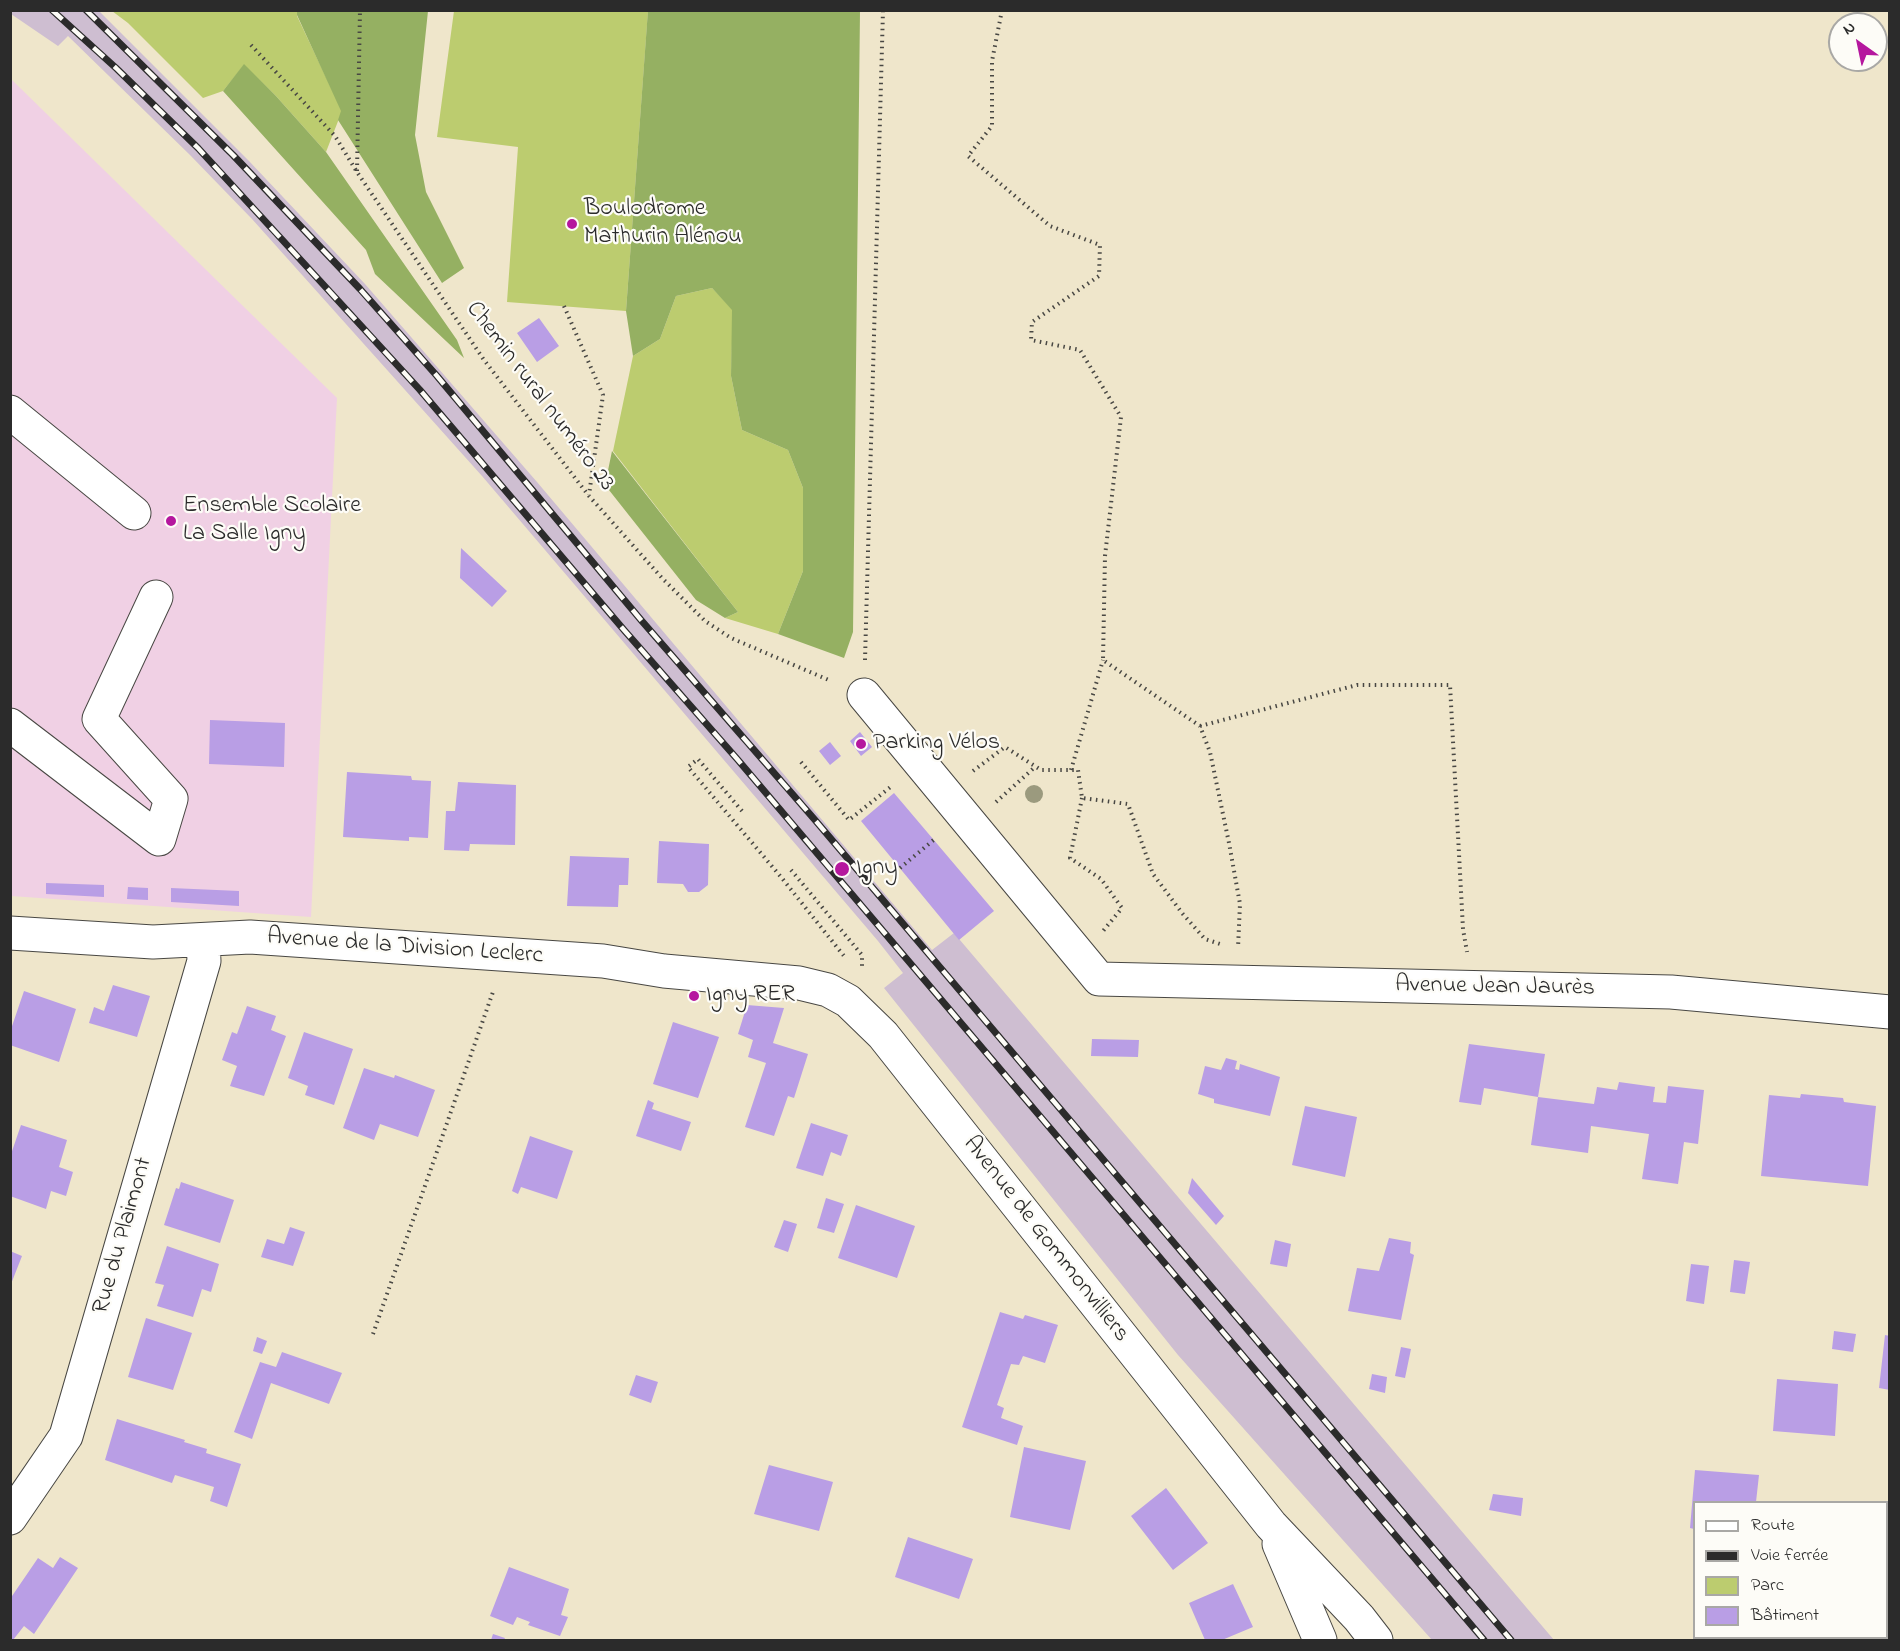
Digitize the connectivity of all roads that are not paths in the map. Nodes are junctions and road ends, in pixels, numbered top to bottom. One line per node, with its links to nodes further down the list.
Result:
1 (10, 412): 2 (street)
2 (134, 513)
3 (156, 597): 5 (street)
4 (864, 695): 9 (street, Avenue Jean Jaurès)
5 (10, 725)
6 (10, 933): 7 (street, Avenue de la Division Leclerc)
7 (203, 940): 8 (street, Avenue de la Division Leclerc); 10 (street, Rue du Plaimont)
8 (799, 983): 11 (street, Avenue de Gommonvilliers)
9 (1890, 1012)
10 (10, 1518)
11 (1271, 1526): 12 (street, Avenue de Gommonvilliers); 13 (street, Avenue de Gommonvilliers)
12 (1320, 1641)
13 (1376, 1641)

